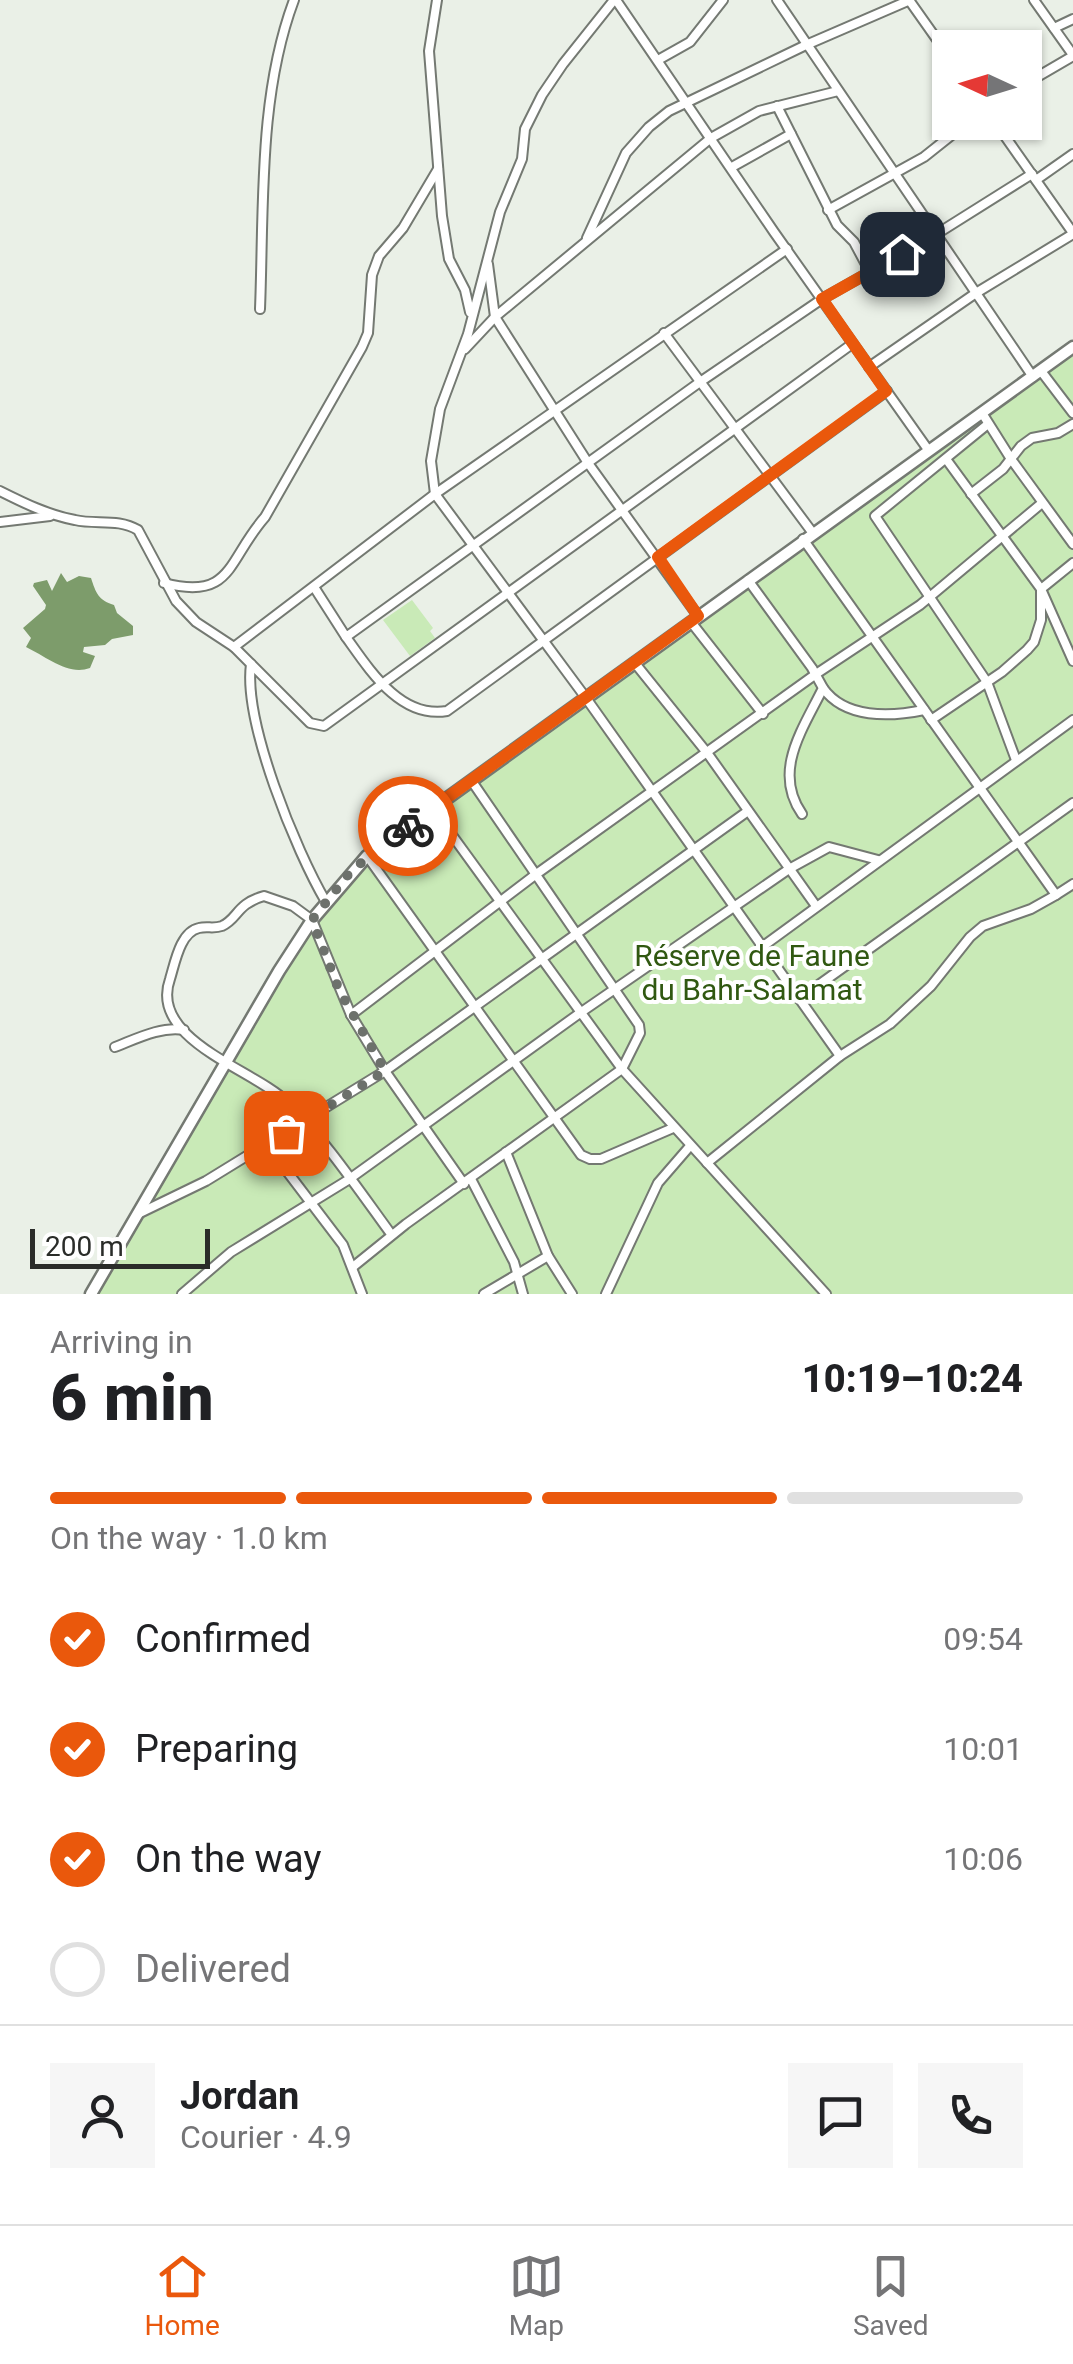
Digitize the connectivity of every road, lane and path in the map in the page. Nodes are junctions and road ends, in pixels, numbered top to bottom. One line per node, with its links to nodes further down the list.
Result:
1 (294, 0): 36 (street)
2 (437, 0): 24 (street)
3 (615, 0): 13 (street); 32 (street)
4 (724, 0): 13 (street)
5 (777, 0): 11 (street)
6 (909, 0): 10 (street); 11 (street)
7 (1034, 0): 9 (street)
8 (1073, 19): 9 (street)
9 (1054, 28): 12 (street)
10 (932, 33)
11 (806, 45): 15 (street); 16 (street)
12 (1073, 56): 14 (street)
13 (658, 60): 16 (street)
14 (1042, 74)
15 (838, 91): 17 (street); 25 (street)
16 (686, 100): 19 (street); 30 (street)
17 (778, 106): 18 (street); 19 (street)
18 (791, 134): 23 (street); 27 (street)
19 (711, 138): 23 (street); 30 (street)
20 (945, 140): 25 (street)
21 (1008, 140): 26 (street)
22 (1073, 154): 26 (street)
23 (732, 166): 31 (street)
24 (438, 169): 37 (street); 73 (street)
25 (893, 172): 27 (street); 29 (street)
26 (1034, 177): 28 (street); 29 (street)
27 (828, 210): 33 (street)
28 (1073, 233): 34 (street)
29 (935, 235): 33 (street); 34 (street)
30 (585, 242): 38 (street)
31 (787, 249): 35 (street); 39 (street)
32 (488, 257): 37 (street); 38 (street)
33 (870, 272): 35 (street)
34 (976, 294): 43 (street); 44 (street)
35 (822, 299): 40 (street); 45 (street)
36 (260, 309)
37 (471, 316): 42 (street)
38 (494, 317): 42 (street); 47 (street)
39 (664, 332): 45 (street); 47 (street)
40 (852, 344): 43 (street); 51 (street)
41 (1073, 347): 44 (main road)
42 (463, 351): 60 (street)
43 (869, 368): 46 (street)
44 (1037, 374): 48 (street); 49 (main road)
45 (700, 382): 51 (street); 55 (street)
46 (886, 391): 52 (street); 57 (street)
47 (554, 412): 55 (street); 60 (street)
48 (1073, 413)
49 (985, 419): 52 (main road); 53 (street); 54 (street)
50 (1073, 424): 54 (street)
51 (733, 430): 57 (street); 63 (street)
52 (929, 451): 56 (main road)
53 (946, 459): 58 (street); 61 (street)
54 (1011, 459): 61 (street); 62 (street)
55 (588, 463): 63 (street); 69 (street)
56 (899, 472): 58 (street); 66 (main road)
57 (771, 478): 66 (street); 70 (street)
58 (910, 488): 77 (street)
59 (0, 491): 64 (street)
60 (435, 494): 69 (street); 74 (street)
61 (971, 494): 67 (street)
62 (1042, 503): 67 (street); 68 (street)
63 (622, 511): 70 (street); 76 (street)
64 (56, 516): 65 (street); 73 (street)
65 (0, 522)
66 (808, 536): 72 (main road); 80 (street)
67 (1002, 538): 75 (street); 77 (street)
68 (1073, 544)
69 (472, 548): 76 (street); 79 (street)
70 (658, 557): 78 (street); 81 (street)
71 (1073, 563): 75 (street)
72 (748, 580): 78 (main road); 86 (street)
73 (164, 583): 82 (street)
74 (314, 586): 79 (street); 82 (street)
75 (1041, 589): 84 (street); 87 (street)
76 (507, 594): 81 (street); 88 (street)
77 (929, 598): 80 (street); 87 (street)
78 (695, 619): 83 (main road); 92 (street)
79 (346, 637): 88 (street)
80 (871, 639): 86 (street); 91 (street)
81 (542, 642): 88 (street); 90 (street)
82 (234, 646): 85 (street)
83 (634, 662): 90 (main road); 95 (street)
84 (1073, 662)
85 (251, 664): 88 (street); 113 (street)
86 (816, 674): 89 (street); 92 (street)
87 (987, 682): 93 (street); 96 (street)
88 (381, 686)
89 (823, 688): 91 (street); 103 (street)
90 (586, 698): 97 (main road); 99 (street)
91 (924, 710): 93 (street)
92 (763, 714): 95 (street)
93 (930, 720): 98 (street)
94 (1073, 720): 96 (street)
95 (708, 754): 99 (street); 102 (street)
96 (1016, 760): 98 (street)
97 (471, 780): 101 (main road); 109 (street)
98 (980, 786): 104 (street); 107 (street)
99 (654, 793): 105 (street); 109 (street)
100 (1073, 802): 104 (street)
101 (433, 808): 106 (main road); 112 (street)
102 (748, 811): 105 (street); 108 (street)
103 (802, 814)
104 (1020, 842): 111 (street); 122 (street)
105 (693, 850): 115 (street); 117 (street)
106 (367, 856): 113 (main road); 119 (street)
107 (878, 860): 108 (street); 114 (street)
108 (789, 870): 114 (street); 115 (street)
109 (535, 875): 112 (street); 117 (street)
110 (1073, 884): 111 (street)
111 (1056, 895): 128 (street)
112 (502, 901): 119 (street); 120 (street)
113 (326, 902): 116 (main road)
114 (816, 906): 118 (street)
115 (734, 908): 118 (street); 121 (street)
116 (312, 920): 125 (street); 126 (street); 130 (main road)
117 (576, 934): 120 (street); 121 (street)
118 (762, 946): 122 (street)
119 (436, 949): 123 (street); 125 (street)
120 (541, 958): 123 (street); 124 (street)
121 (616, 989): 124 (street); 131 (street)
122 (799, 999): 128 (street)
123 (476, 1005): 129 (street); 132 (street)
124 (580, 1013): 129 (street); 131 (street)
125 (351, 1015): 132 (street)
126 (184, 1030): 127 (street); 130 (street)
127 (115, 1047)
128 (840, 1056): 140 (street)
129 (516, 1060): 133 (street); 135 (street)
130 (226, 1065): 134 (street); 144 (main road)
131 (622, 1070): 133 (street); 136 (street)
132 (385, 1071): 134 (street); 135 (street)
133 (555, 1116): 136 (street); 139 (street)
134 (305, 1121): 137 (street); 141 (street)
135 (422, 1127): 141 (street); 142 (street)
136 (673, 1128): 138 (street)
137 (268, 1145): 143 (street); 144 (street)
138 (690, 1146): 140 (street); 155 (street)
139 (506, 1152): 142 (street); 146 (street)
140 (707, 1163): 156 (street)
141 (348, 1180): 143 (street); 145 (street)
142 (467, 1182): 145 (street); 148 (street)
143 (312, 1203): 147 (street); 150 (street)
144 (140, 1213): 149 (main road)
145 (392, 1234): 147 (street)
146 (548, 1256): 148 (street); 154 (street)
147 (354, 1266): 151 (street)
148 (519, 1273): 152 (street); 153 (street)
149 (91, 1294)
150 (182, 1294)
151 (362, 1294)
152 (484, 1294)
153 (523, 1294)
154 (572, 1294)
155 (606, 1294)
156 (826, 1294)

